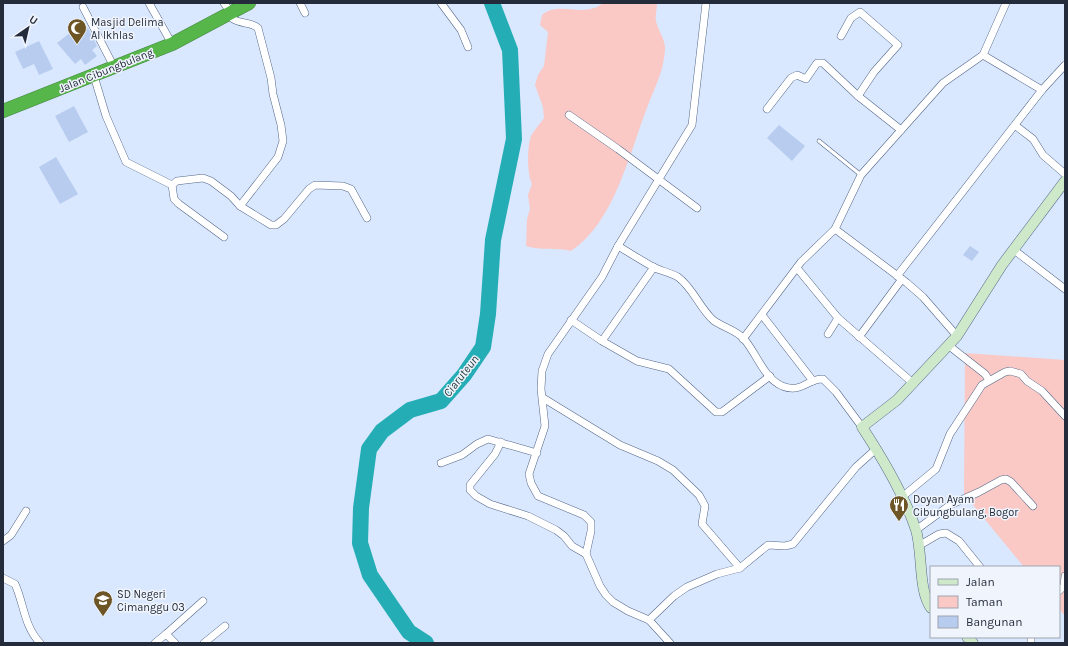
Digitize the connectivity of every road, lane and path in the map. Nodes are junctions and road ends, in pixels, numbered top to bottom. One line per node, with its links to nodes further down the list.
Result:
1 (149, 3): 11 (street)
2 (250, 3): 8 (highway, Jalan Cibungbulang)
3 (300, 3): 9 (street)
4 (440, 3): 12 (street)
5 (706, 3): 27 (street)
6 (1006, 3): 13 (street)
7 (83, 7): 15 (street)
8 (227, 8): 11 (highway, Jalan Cibungbulang); 30 (street)
9 (305, 13)
10 (841, 36): 18 (street)
11 (172, 44): 15 (highway, Jalan Cibungbulang)
12 (468, 47)
13 (983, 55): 17 (street); 23 (street)
14 (1065, 65): 17 (street)
15 (114, 67): 16 (highway, Jalan Cibungbulang)
16 (94, 76): 20 (highway, Jalan Cibungbulang); 28 (street)
17 (1042, 90): 22 (street)
18 (858, 96): 19 (street); 23 (street)
19 (767, 109)
20 (3, 111)
21 (569, 116): 27 (street)
22 (1016, 126): 25 (street); 39 (street)
23 (901, 130): 26 (street)
24 (819, 141): 26 (lane)
25 (1065, 174)
26 (861, 176): 33 (street)
27 (659, 179): 31 (street); 35 (street)
28 (172, 185): 30 (street); 34 (street)
29 (1064, 185): 36 (street)
30 (240, 206): 32 (street)
31 (696, 208)
32 (367, 218)
33 (835, 229): 38 (street); 39 (street)
34 (224, 237)
35 (618, 246): 37 (street); 43 (street)
36 (1014, 250): 40 (street); 45 (street)
37 (654, 267): 47 (street); 48 (street)
38 (797, 268): 41 (street); 42 (street)
39 (900, 278): 45 (street); 46 (street)
40 (1065, 289)
41 (762, 316): 47 (street); 52 (street)
42 (838, 318): 44 (street); 46 (street)
43 (571, 320): 48 (street); 54 (street)
44 (828, 334)
45 (957, 336): 49 (street)
46 (859, 337): 53 (street)
47 (743, 338): 50 (street)
48 (602, 341): 50 (street)
49 (948, 345): 51 (street); 53 (street)
50 (770, 376): 52 (street)
51 (989, 380): 55 (street); 61 (street)
52 (813, 381): 56 (street)
53 (914, 384): 56 (street)
54 (543, 398): 59 (street); 69 (street)
55 (1065, 416)
56 (862, 427): 58 (street)
57 (501, 442): 59 (street); 60 (street); 67 (street)
58 (876, 449): 61 (street); 69 (street)
59 (537, 453): 67 (street)
60 (441, 463)
61 (902, 497): 64 (street)
62 (1033, 506): 64 (street)
63 (26, 511): 65 (street)
64 (916, 530): 66 (street)
65 (3, 541)
66 (920, 545): 68 (street); 74 (street)
67 (586, 554): 75 (street)
68 (979, 566)
69 (740, 568): 75 (street)
70 (1065, 576): 72 (street)
71 (3, 578): 79 (street)
72 (1060, 590)
73 (203, 601): 77 (street)
74 (930, 606)
75 (649, 620): 78 (street)
76 (225, 626): 82 (street)
77 (166, 634): 80 (street); 81 (street)
78 (668, 642)
79 (40, 643)
80 (155, 643)
81 (175, 643)
82 (204, 643)

